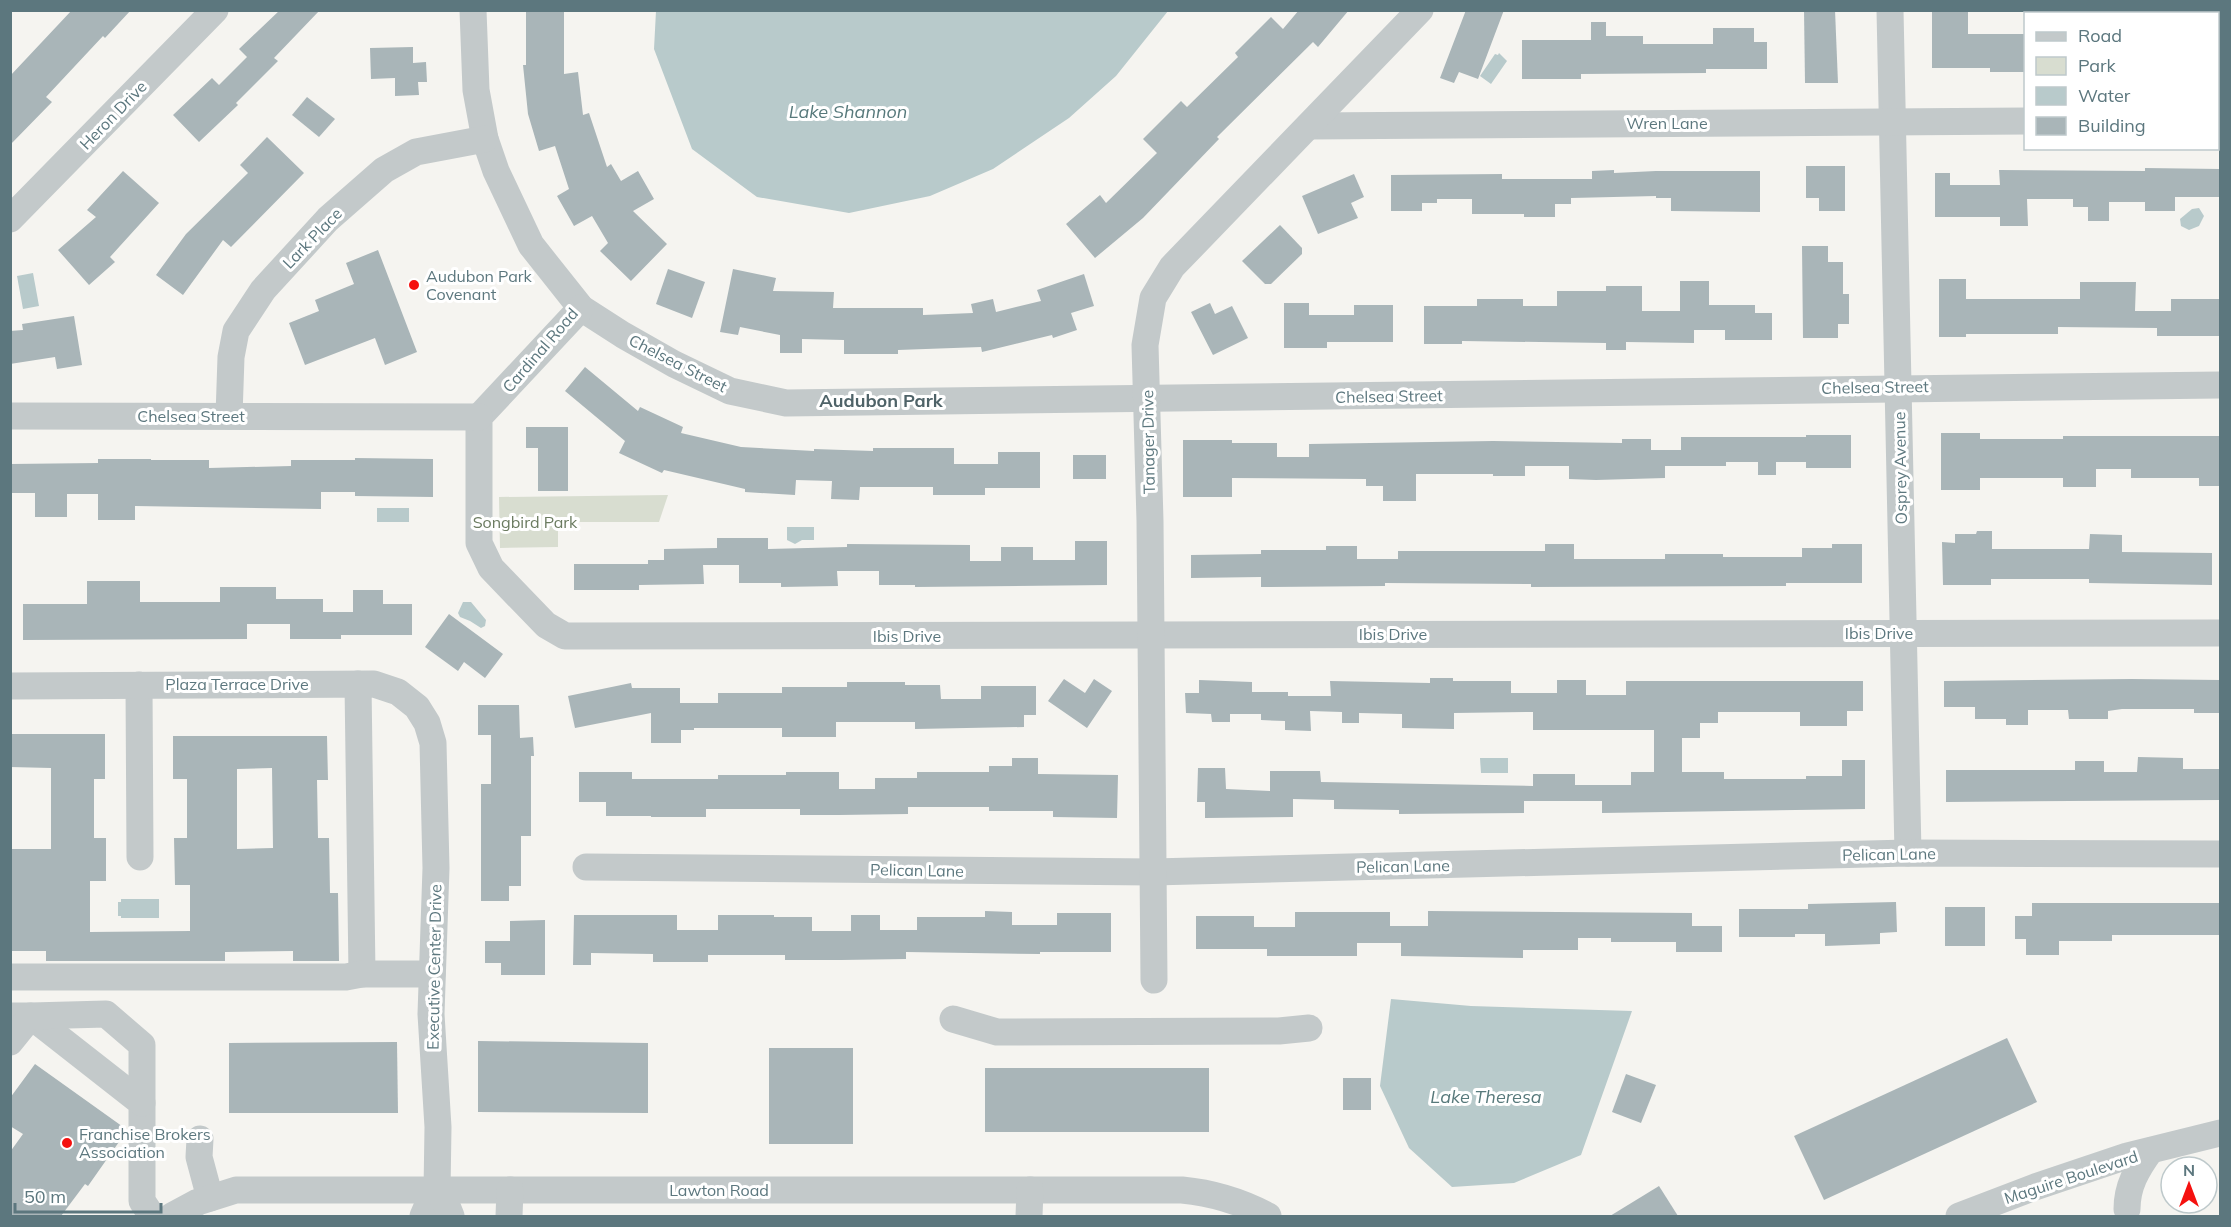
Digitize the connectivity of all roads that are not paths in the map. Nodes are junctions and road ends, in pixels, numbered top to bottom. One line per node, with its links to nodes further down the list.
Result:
1 (215, 10): 9 (street, Heron Drive)
2 (473, 10): 8 (street, Cardinal Road)
3 (1420, 10): 7 (street, Tanager Drive)
4 (1890, 10): 5 (street, Osprey Avenue)
5 (1892, 121): 6 (street, Wren Lane); 7 (street, Wren Lane); 12 (street, Osprey Avenue)
6 (2024, 121)
7 (1309, 126): 13 (street, Tanager Drive)
8 (484, 139): 10 (street, Cardinal Road); 15 (street, Lark Place)
9 (10, 219)
10 (581, 308): 13 (street, Chelsea Street); 16 (street, Cardinal Road)
11 (2220, 385): 12 (street, Chelsea Street)
12 (1898, 387): 13 (street, Chelsea Street); 17 (street, Osprey Avenue)
13 (1148, 400): 19 (street, Tanager Drive)
14 (10, 416): 15 (street, Chelsea Street)
15 (229, 416): 16 (street, Chelsea Street)
16 (479, 417): 19 (street, Ibis Drive)
17 (1903, 633): 18 (street, Ibis Drive); 19 (street, Ibis Drive); 24 (street, Osprey Avenue)
18 (2220, 633)
19 (1150, 635): 28 (street, Tanager Drive)
20 (358, 684): 21 (street, Plaza Terrace Drive); 23 (street, Plaza Terrace Drive); 29 (street)
21 (139, 685): 22 (street, Plaza Terrace Drive); 26 (street)
22 (10, 686)
23 (433, 743): 30 (street, Executive Center Drive)
24 (1908, 853): 25 (street, Pelican Lane); 28 (street, Pelican Lane)
25 (2220, 854)
26 (140, 856)
27 (586, 867): 28 (street, Pelican Lane)
28 (1153, 872): 32 (street, Tanager Drive)
29 (362, 974): 30 (street); 31 (street)
30 (432, 974): 42 (street, Executive Center Drive)
31 (10, 977)
32 (1154, 980)
33 (21, 1016): 36 (street); 37 (street); 37 (street)
34 (953, 1019): 35 (street)
35 (1309, 1028)
36 (10, 1042)
37 (142, 1103): 48 (street)
38 (2220, 1133): 40 (street, Maguire Boulevard)
39 (200, 1139): 43 (street)
40 (2150, 1151): 41 (street, Maguire Boulevard); 46 (street)
41 (2104, 1164): 46 (street); 47 (street, Maguire Boulevard)
42 (437, 1191): 43 (street, Lawton Road); 45 (street, Lawton Road); 50 (street, Executive Center Drive); 51 (street)
43 (210, 1198): 49 (street, Lawton Road)
44 (1030, 1203): 45 (street, Lawton Road); 52 (street, Lawton Road)
45 (509, 1204)
46 (2129, 1213)
47 (1970, 1214)
48 (152, 1216)
49 (172, 1216)
50 (423, 1216)
51 (451, 1216)
52 (1268, 1216)

